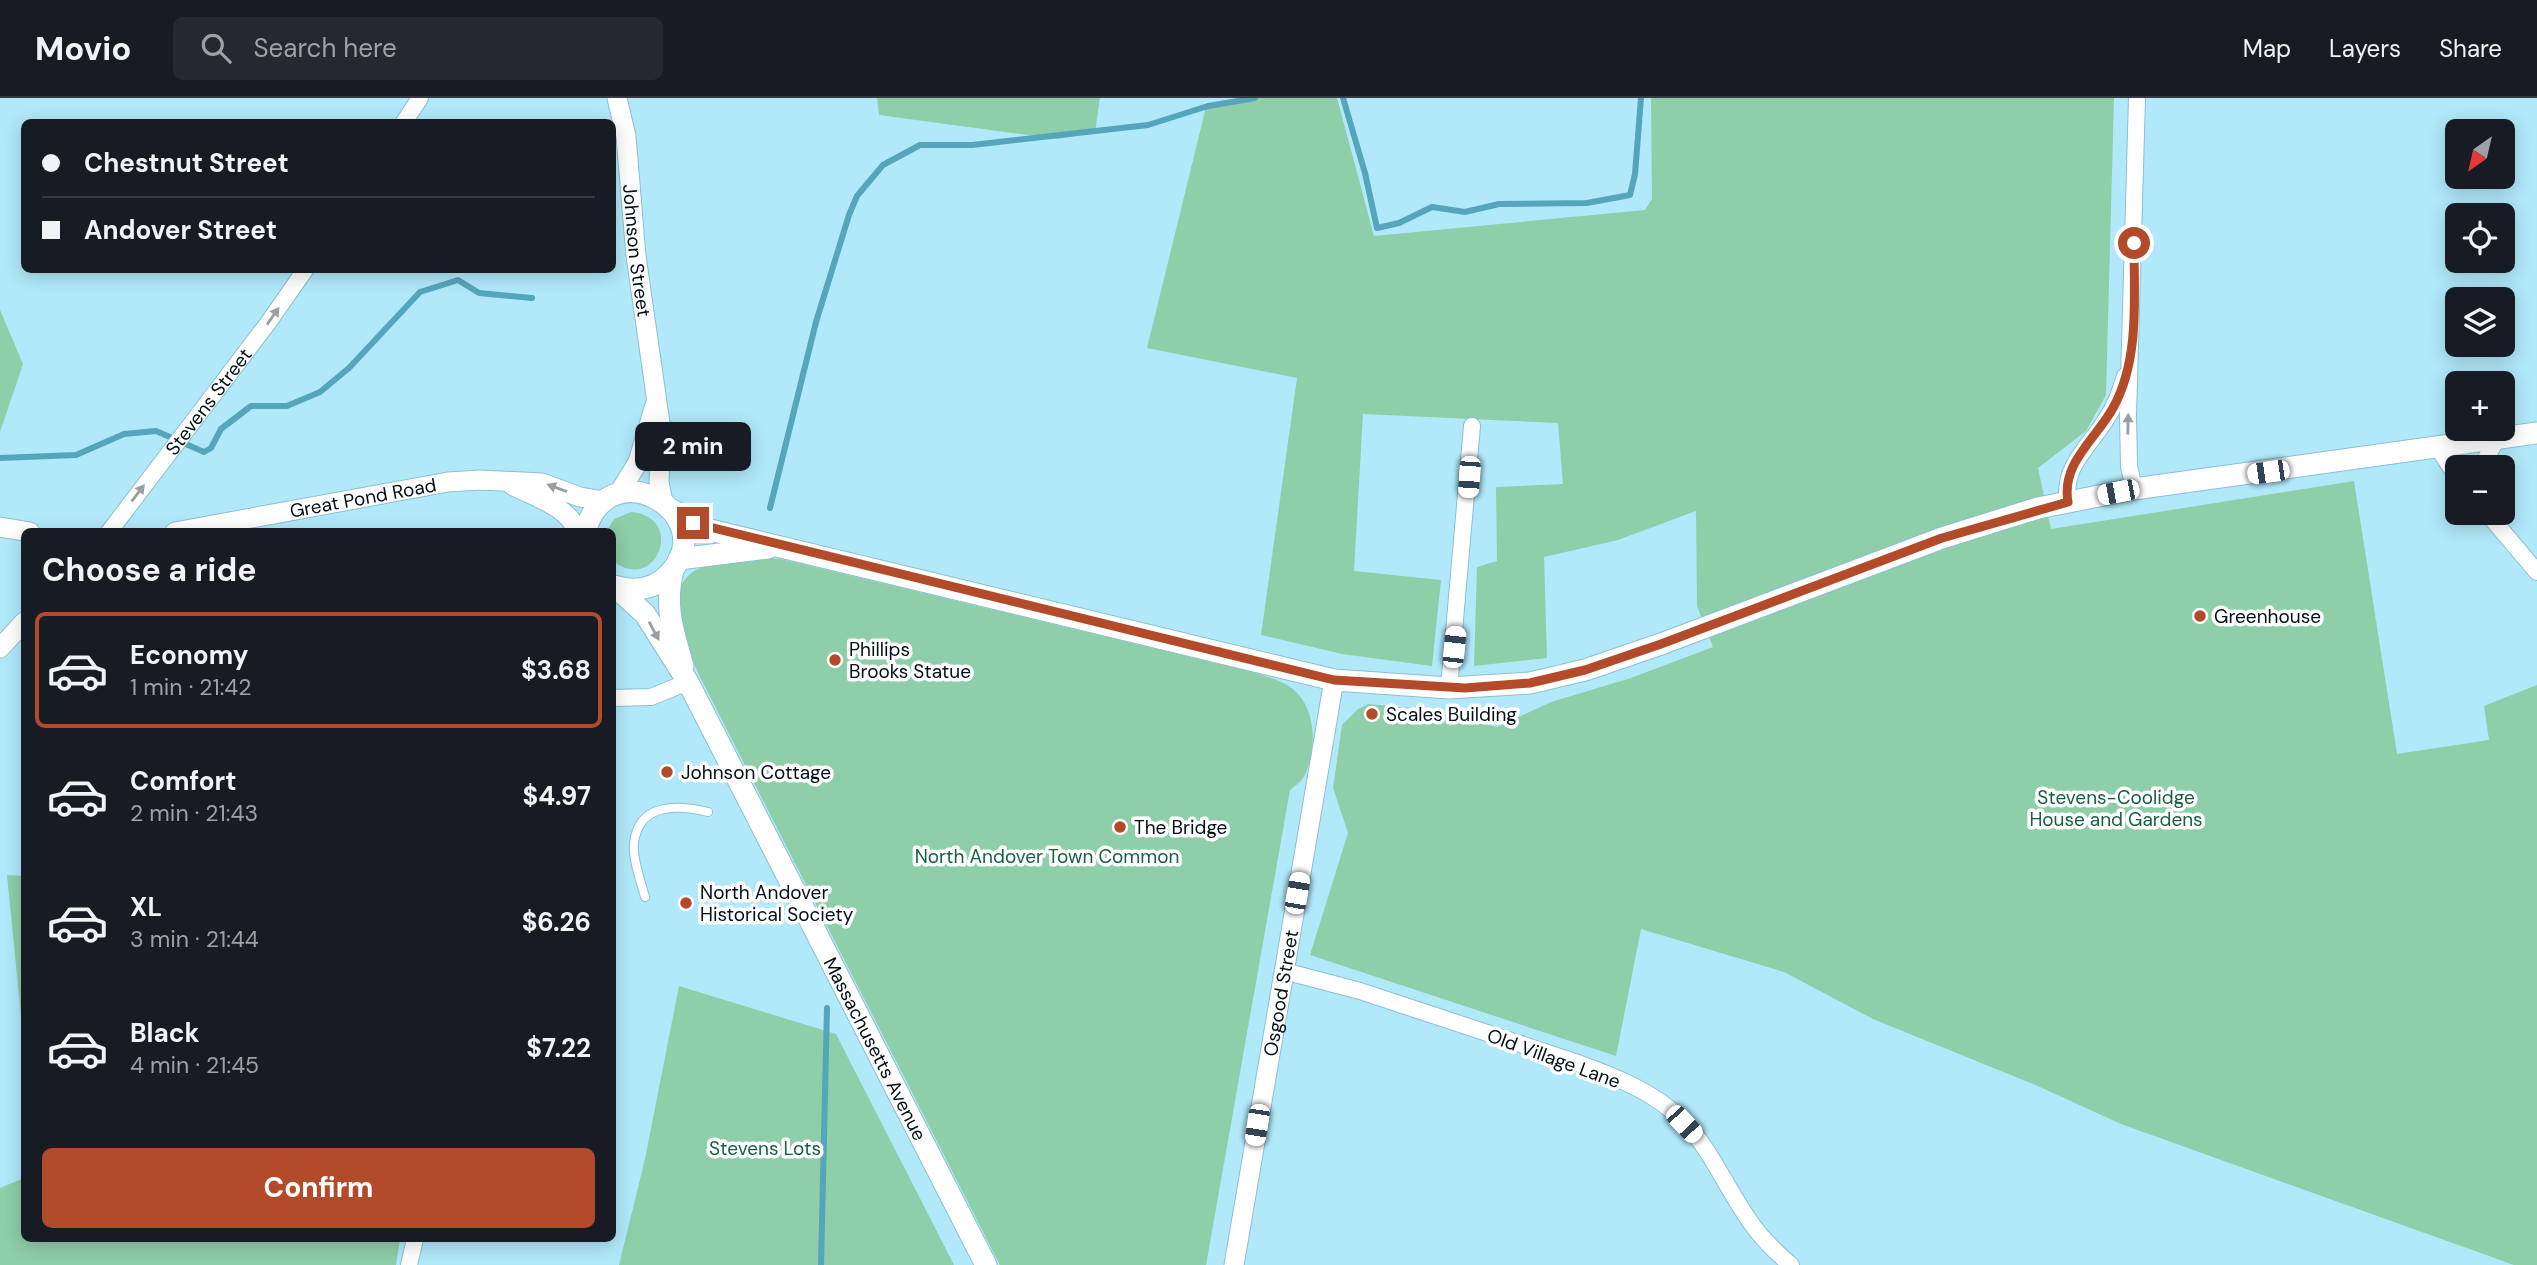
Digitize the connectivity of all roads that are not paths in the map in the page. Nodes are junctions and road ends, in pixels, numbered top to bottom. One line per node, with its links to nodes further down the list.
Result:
1 (420, 98): 4 (street)
2 (617, 98): 7 (street, Johnson Street)
3 (2137, 98): 6 (street)
4 (406, 119)
5 (303, 273): 21 (street, Stevens Street, one-way to 5)
6 (2131, 357): 15 (street, one-way to 6); 17 (street)
7 (655, 404): 16 (street, Johnson Street); 18 (street, Johnson Street)
8 (1472, 426): 35 (street)
9 (2537, 433): 10 (main road)
10 (2515, 436)
11 (2484, 441): 12 (main road)
12 (2438, 448): 13 (street); 15 (main road)
13 (2445, 459)
14 (508, 483): 16 (street, Great Pond Road, one-way to 14); 22 (street, Great Pond Road); 23 (street, Great Pond Road)
15 (2134, 489): 17 (main road)
16 (612, 497): 18 (main road); 24 (main road)
17 (2068, 502): 35 (main road)
18 (667, 506): 26 (main road); 27 (main road, Massachusetts Avenue)
19 (2497, 525): 28 (street)
20 (0, 527): 25 (street)
21 (112, 528)
22 (197, 528)
23 (576, 528)
24 (587, 528)
25 (21, 530)
26 (780, 546): 27 (main road); 33 (main road)
27 (676, 565): 29 (main road); 34 (main road, Massachusetts Avenue)
28 (2537, 572)
29 (616, 586)
30 (616, 589): 34 (main road, Massachusetts Avenue, one-way to 34)
31 (21, 625): 32 (street)
32 (0, 648)
33 (1334, 680): 35 (main road); 39 (street, Osgood Street)
34 (688, 682): 36 (street); 42 (main road, Massachusetts Avenue)
35 (1449, 688)
36 (616, 698)
37 (708, 812): 38 (lane)
38 (645, 897)
39 (1284, 971): 43 (street, Osgood Street); 44 (street, Old Village Lane)
40 (414, 1242): 41 (street)
41 (409, 1265)
42 (986, 1265)
43 (1234, 1265)
44 (1791, 1265)

